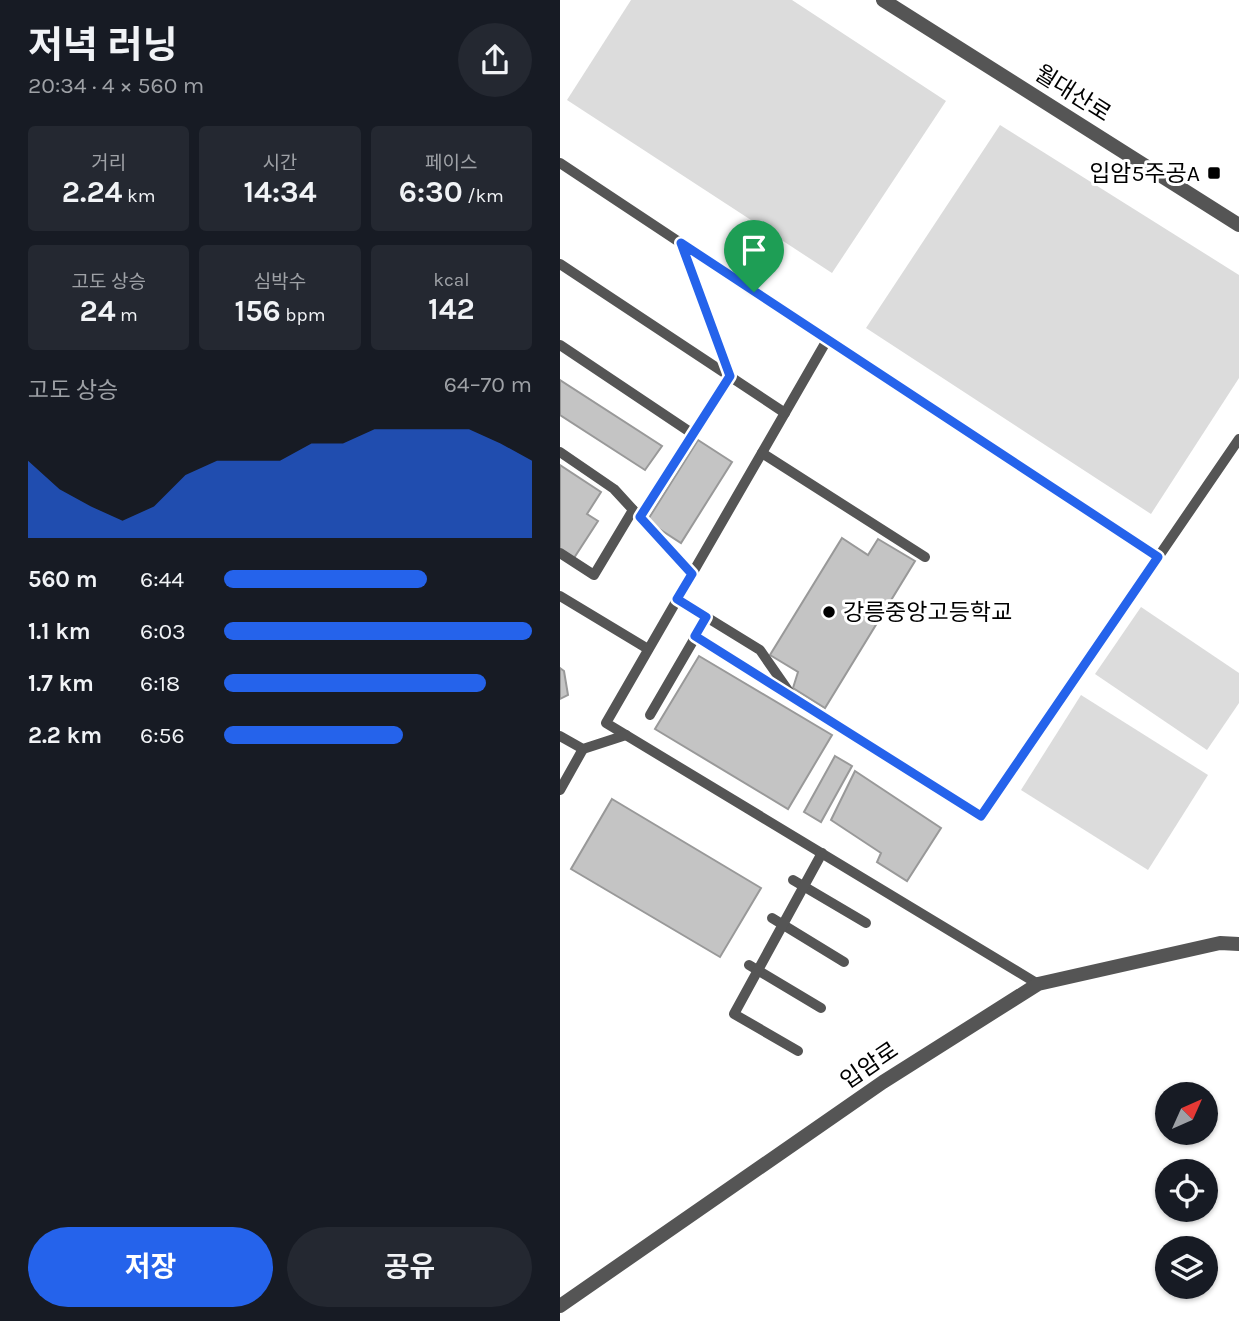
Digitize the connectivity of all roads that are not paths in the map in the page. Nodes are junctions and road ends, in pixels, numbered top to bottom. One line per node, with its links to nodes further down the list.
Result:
1 (883, 0): 3 (street, 월대산로)
2 (560, 163): 4 (lane)
3 (1239, 225)
4 (681, 243): 6 (lane); 8 (lane)
5 (560, 264): 8 (lane)
6 (827, 340): 9 (lane); 17 (lane)
7 (560, 345): 10 (lane)
8 (730, 376): 9 (lane); 10 (lane)
9 (785, 413): 13 (lane)
10 (693, 434): 14 (lane)
11 (1239, 439): 17 (lane)
12 (560, 452): 14 (lane)
13 (762, 453): 16 (lane); 18 (lane)
14 (637, 513): 15 (lane); 18 (lane)
15 (560, 553)
16 (925, 557)
17 (1158, 557): 24 (lane)
18 (692, 574): 20 (lane)
19 (560, 596): 23 (lane)
20 (677, 599): 21 (lane); 23 (lane)
21 (706, 617): 22 (lane); 24 (lane)
22 (695, 636): 24 (lane); 25 (lane)
23 (648, 649): 26 (lane)
24 (792, 696)
25 (650, 715)
26 (626, 735): 28 (lane); 30 (lane)
27 (560, 736): 28 (lane)
28 (583, 750): 29 (lane)
29 (560, 790)
30 (822, 853): 32 (lane); 39 (lane)
31 (793, 880): 32 (lane)
32 (804, 887): 34 (lane); 35 (lane)
33 (772, 918): 35 (lane)
34 (866, 923)
35 (783, 925): 37 (lane); 38 (lane)
36 (1239, 944): 39 (street, 입암로)
37 (844, 962)
38 (753, 967): 40 (lane); 41 (lane)
39 (1038, 984): 42 (street, 입암로)
40 (821, 1008)
41 (798, 1051)
42 (560, 1306)

